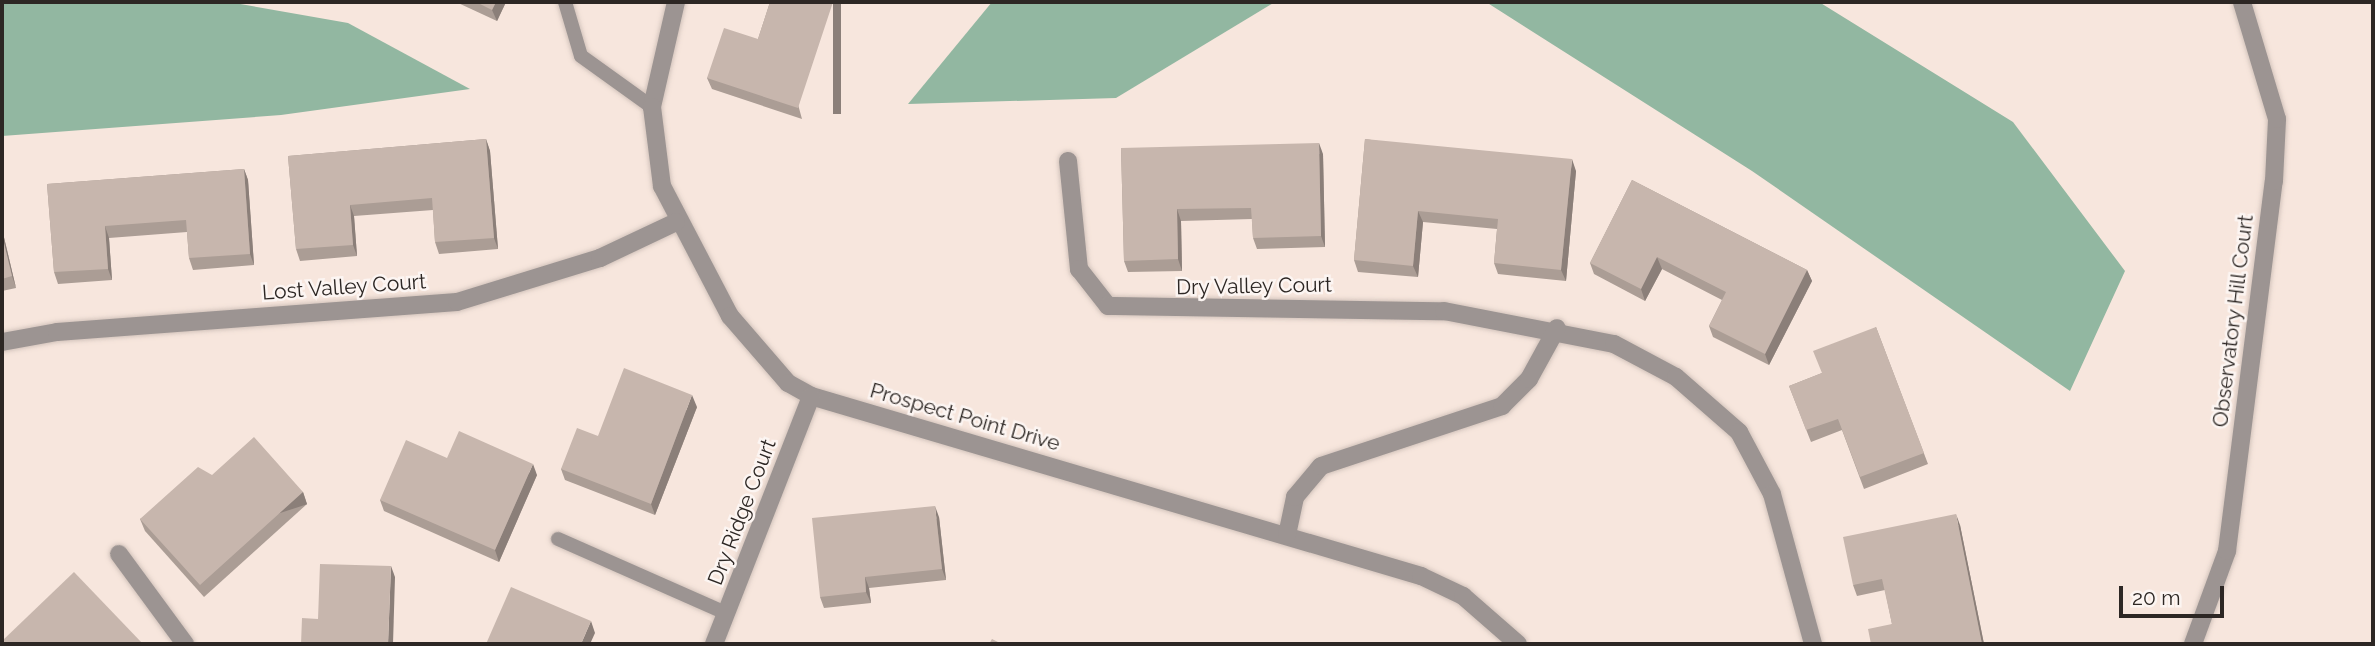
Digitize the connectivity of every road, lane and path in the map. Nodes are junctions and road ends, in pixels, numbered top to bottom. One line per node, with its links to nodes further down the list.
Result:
1 (565, 2): 4 (lane)
2 (677, 2): 4 (street, Prospect Point Drive)
3 (2242, 2): 18 (street, Observatory Hill Court)
4 (652, 107): 6 (street, Prospect Point Drive)
5 (1068, 161): 7 (street, Dry Valley Court)
6 (676, 222): 8 (street, Lost Valley Court); 9 (street, Prospect Point Drive)
7 (1557, 328): 10 (street); 17 (street, Dry Valley Court)
8 (2, 342)
9 (811, 396): 10 (street, Prospect Point Drive); 13 (street, Dry Ridge Court)
10 (1287, 535): 16 (street, Prospect Point Drive)
11 (558, 539): 13 (lane)
12 (119, 554): 14 (street)
13 (726, 613): 15 (street, Dry Ridge Court)
14 (185, 644)
15 (714, 644)
16 (1518, 644)
17 (1813, 644)
18 (2193, 644)

